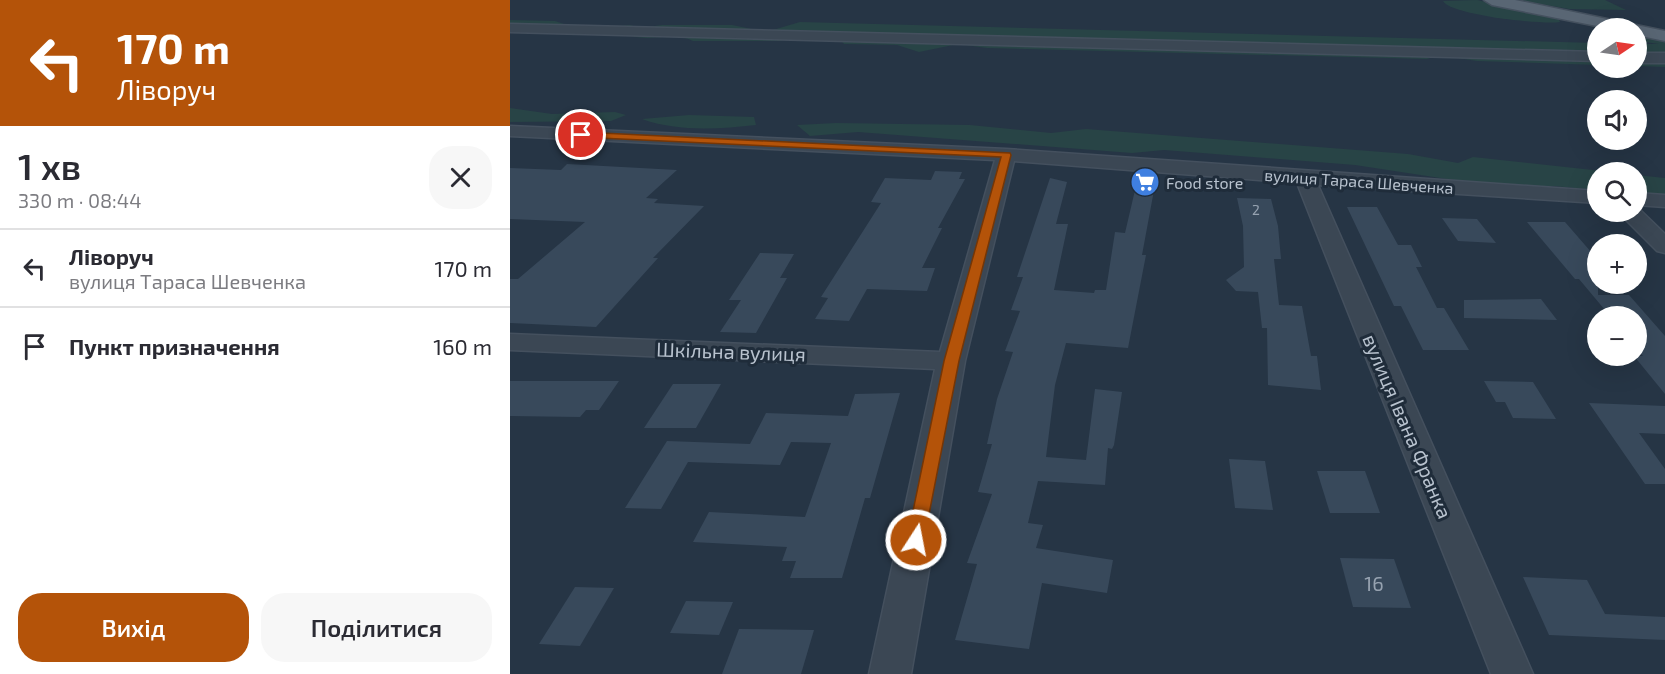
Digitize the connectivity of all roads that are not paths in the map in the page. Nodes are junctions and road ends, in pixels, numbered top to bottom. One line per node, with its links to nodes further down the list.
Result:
1 (1492, 0): 2 (main road)
2 (1587, 19)
3 (510, 28): 6 (street)
4 (1647, 32): 5 (main road)
5 (1665, 36)
6 (1587, 57)
7 (1647, 58): 8 (street)
8 (1665, 58)
9 (510, 131): 10 (street, вулиця Тараса Шевченка)
10 (1006, 155): 11 (street, вулиця Тараса Шевченка); 18 (street)
11 (1305, 178): 12 (street, вулиця Тараса Шевченка); 20 (street, вулиця Івана Франка)
12 (1587, 196)
13 (1647, 200): 14 (street)
14 (1665, 201)
15 (1640, 222): 16 (street)
16 (1665, 246)
17 (510, 342): 18 (street, Шкільна вулиця)
18 (951, 361): 19 (street)
19 (890, 674)
20 (1512, 674)

